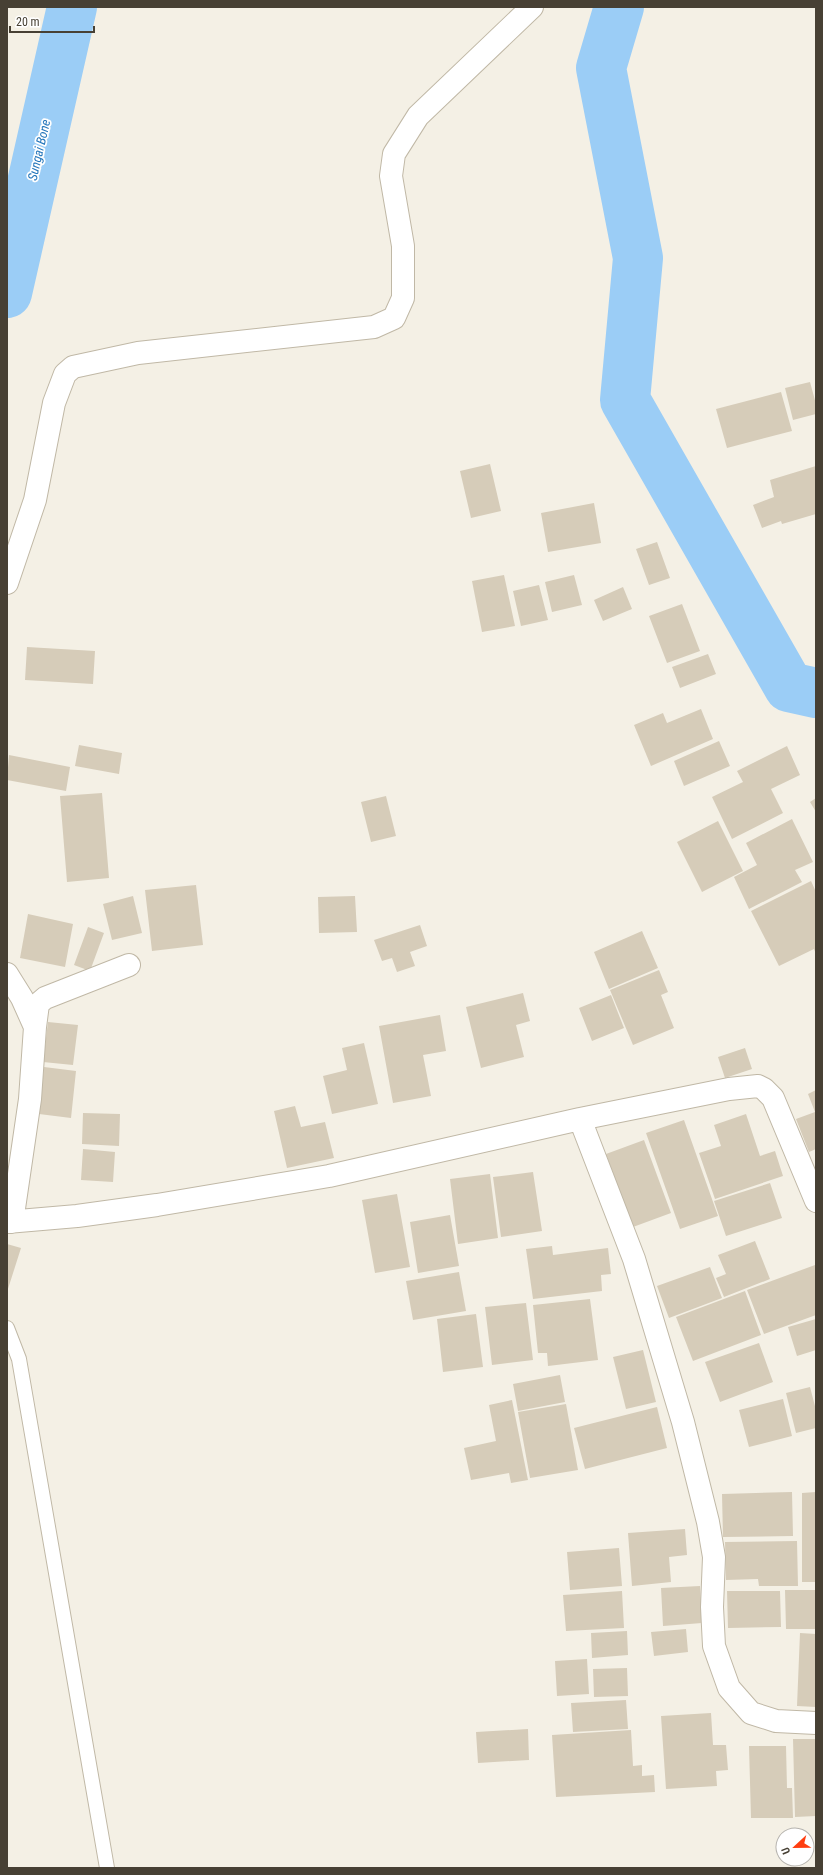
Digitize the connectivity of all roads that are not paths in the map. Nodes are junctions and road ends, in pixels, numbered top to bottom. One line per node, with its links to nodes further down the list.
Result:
1 (532, 7): 2 (street)
2 (7, 583)
3 (129, 965): 5 (street)
4 (7, 974): 5 (street)
5 (35, 1027): 8 (street)
6 (580, 1119): 7 (street); 8 (street); 10 (street)
7 (816, 1201)
8 (9, 1222)
9 (7, 1328): 11 (lane)
10 (816, 1722)
11 (107, 1868)

